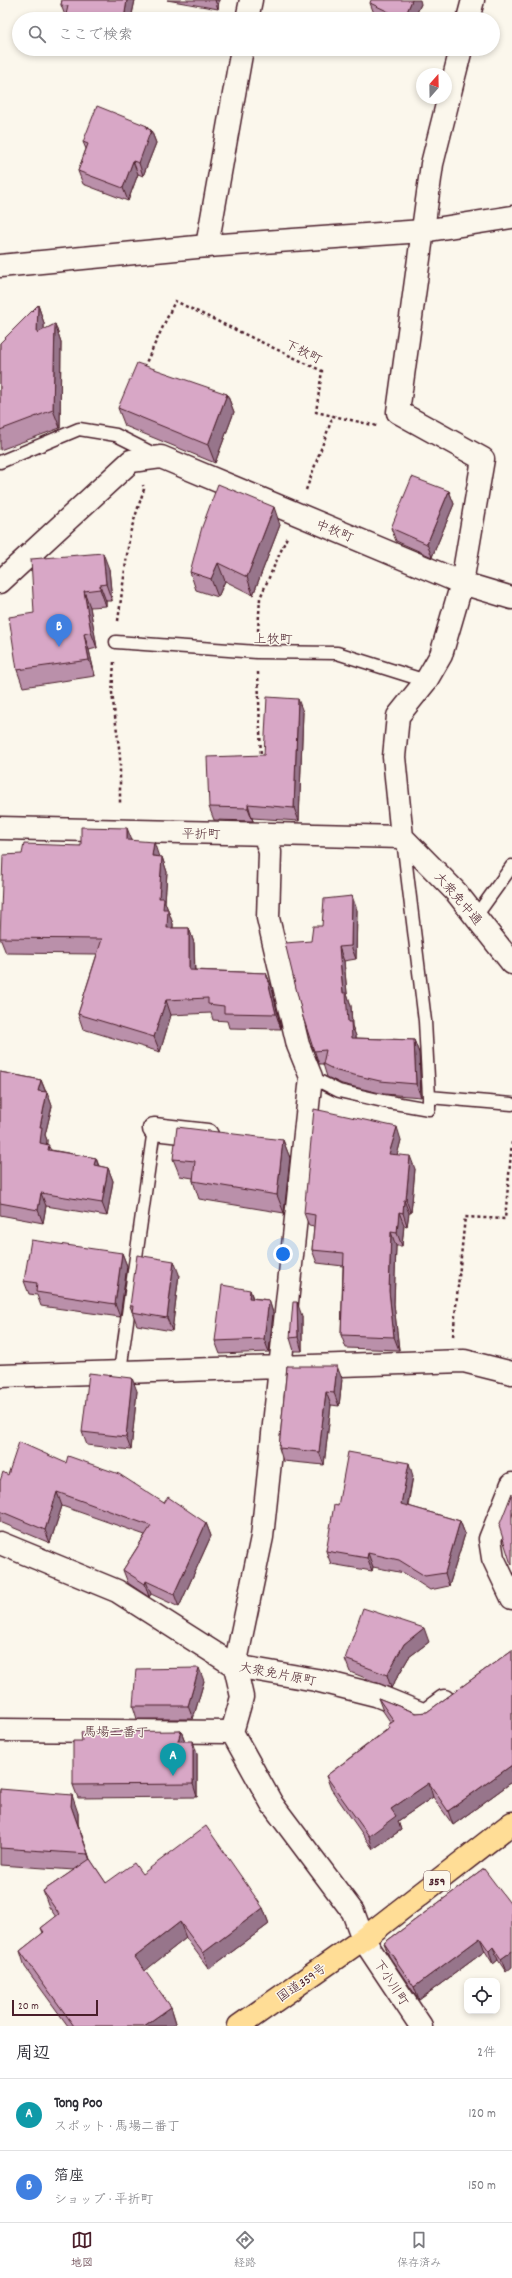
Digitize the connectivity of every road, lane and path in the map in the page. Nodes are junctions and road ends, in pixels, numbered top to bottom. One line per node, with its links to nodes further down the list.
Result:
1 (251, 0): 3 (street)
2 (473, 0): 4 (street)
3 (248, 12)
4 (470, 12)
5 (241, 56): 9 (street)
6 (459, 56): 8 (street)
7 (512, 217): 8 (street)
8 (423, 231): 9 (street); 12 (street)
9 (207, 246): 10 (street)
10 (0, 266)
11 (142, 370): 13 (path, 下牧町)
12 (398, 412): 13 (path, 下牧町); 18 (street)
13 (333, 416): 16 (path)
14 (161, 457): 15 (lane); 16 (street, 中牧町); 17 (street)
15 (0, 462)
16 (297, 514): 18 (street, 中牧町); 21 (path)
17 (0, 582)
18 (462, 583): 19 (street, 中牧町); 22 (street)
19 (512, 598)
20 (116, 642): 21 (lane, 上牧町)
21 (257, 652): 22 (lane, 上牧町); 23 (path)
22 (426, 681): 26 (street)
23 (261, 763)
24 (0, 828): 25 (street, 平折町)
25 (264, 834): 26 (street, 平折町); 30 (street)
26 (402, 837): 28 (street, 大衆免中通); 31 (lane)
27 (512, 866): 28 (lane)
28 (476, 916): 29 (street, 大衆免中通)
29 (512, 963)
30 (311, 1078): 31 (lane); 37 (street)
31 (429, 1097): 32 (lane)
32 (512, 1104)
33 (154, 1129): 34 (street); 38 (lane)
34 (224, 1137)
35 (512, 1142): 36 (path)
36 (451, 1362): 37 (street); 39 (street)
37 (279, 1367): 38 (street); 44 (street)
38 (120, 1371): 40 (street)
39 (512, 1373)
40 (0, 1376)
41 (512, 1484): 43 (street)
42 (0, 1543): 44 (street, 大衆免片原町)
43 (512, 1598)
44 (236, 1666): 45 (street, 大衆免片原町); 47 (street)
45 (462, 1689)
46 (0, 1730): 47 (street, 馬場二番丁)
47 (232, 1732): 49 (street, 下小川町)
48 (512, 1823): 49 (highway, 359)
49 (363, 1939): 50 (highway, 国道359号 / 359); 51 (street, 下小川町)
50 (239, 2026)
51 (421, 2026)

